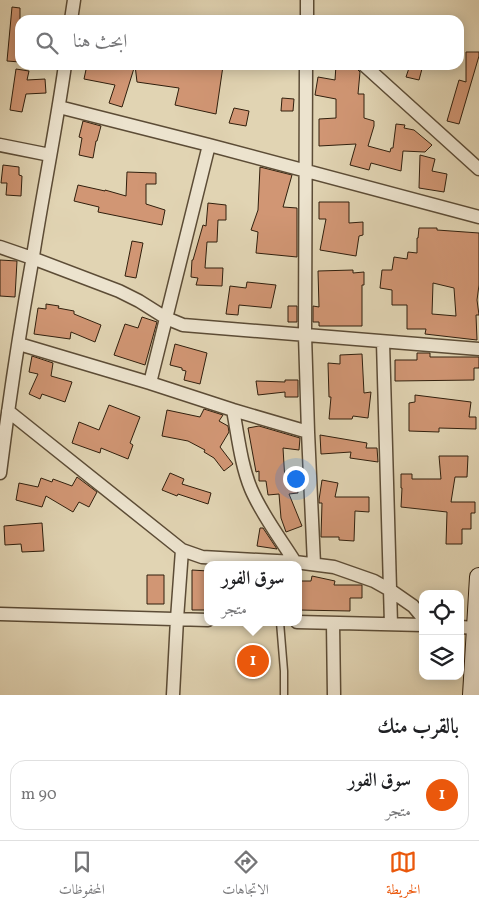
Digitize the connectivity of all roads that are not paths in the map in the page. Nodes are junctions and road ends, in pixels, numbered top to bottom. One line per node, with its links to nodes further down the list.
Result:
1 (74, 0): 3 (street)
2 (307, 0): 4 (street)
3 (72, 15)
4 (309, 15)
5 (64, 70): 8 (street)
6 (306, 70): 13 (street)
7 (370, 70): 12 (street)
8 (59, 107): 10 (street); 11 (street)
9 (0, 145): 11 (street)
10 (209, 145): 13 (street); 17 (street)
11 (50, 155): 16 (street)
12 (479, 169)
13 (305, 171): 14 (street); 18 (street)
14 (479, 217)
15 (0, 247): 16 (street)
16 (32, 258): 17 (street); 20 (street)
17 (166, 318): 18 (street); 22 (street)
18 (305, 335): 19 (street); 25 (street)
19 (383, 342): 21 (street); 33 (street)
20 (19, 344): 22 (street); 24 (street)
21 (479, 349)
22 (150, 383): 23 (street)
23 (233, 410): 25 (street); 29 (street)
24 (8, 411): 26 (street); 27 (street)
25 (308, 432): 31 (street)
26 (0, 473)
27 (182, 550): 28 (street); 36 (street)
28 (276, 561)
29 (294, 561)
30 (302, 563): 31 (street)
31 (314, 564): 33 (street)
32 (479, 577): 39 (street)
33 (390, 590): 35 (street); 41 (street)
34 (0, 614): 36 (street)
35 (419, 614)
36 (177, 619): 37 (street); 44 (street)
37 (204, 620)
38 (302, 622): 40 (street)
39 (473, 622): 47 (street)
40 (333, 623): 41 (street); 46 (street)
41 (391, 624): 42 (street)
42 (419, 625)
43 (280, 626): 45 (lane)
44 (173, 695)
45 (284, 695)
46 (334, 695)
47 (472, 695)

